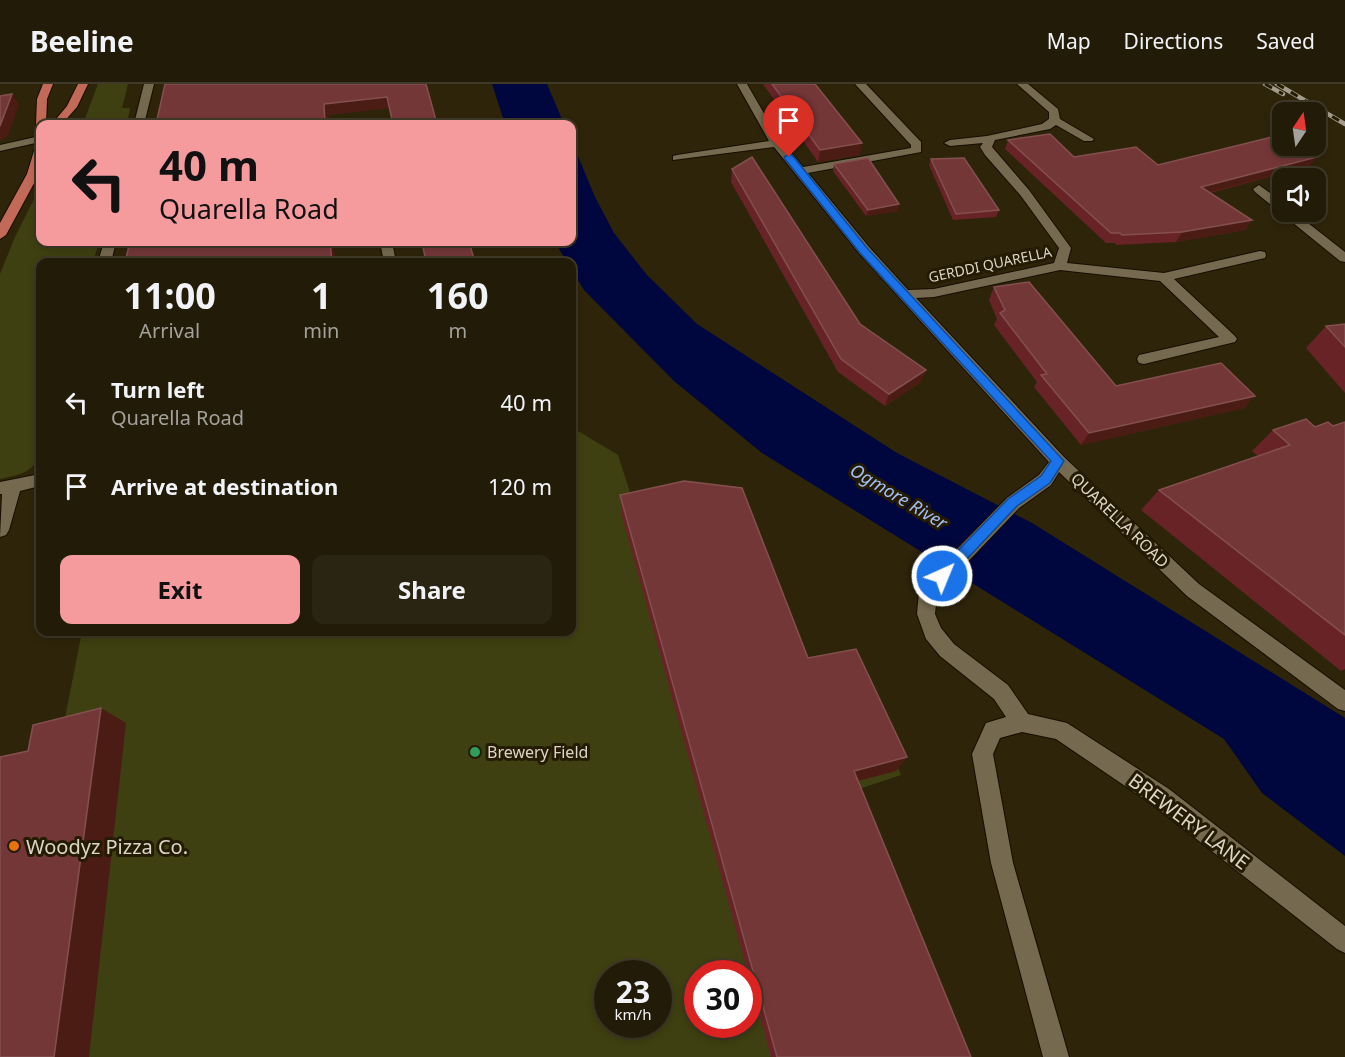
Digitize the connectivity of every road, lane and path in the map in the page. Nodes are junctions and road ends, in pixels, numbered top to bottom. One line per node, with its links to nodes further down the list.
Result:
1 (48, 84): 7 (main road)
2 (83, 84): 8 (main road)
3 (149, 84): 9 (street)
4 (742, 84): 14 (street, QUARELLA ROAD)
5 (860, 84): 18 (street)
6 (1022, 84): 10 (street)
7 (41, 120)
8 (61, 120)
9 (140, 120)
10 (1055, 120): 11 (street); 12 (street)
11 (1088, 139)
12 (990, 140): 15 (street); 26 (street, GERDDI QUARELLA)
13 (36, 141): 16 (street)
14 (777, 143): 17 (street); 18 (street, QUARELLA ROAD)
15 (950, 143)
16 (0, 148)
17 (676, 158)
18 (800, 171): 28 (street, QUARELLA ROAD)
19 (36, 176): 23 (main road)
20 (1259, 189): 21 (street)
21 (1272, 200)
22 (1300, 222): 25 (street)
23 (0, 235)
24 (1260, 255): 27 (street)
25 (1345, 258)
26 (1060, 266): 27 (street); 28 (street, GERDDI QUARELLA)
27 (1164, 277): 29 (street)
28 (903, 294): 30 (street, QUARELLA ROAD)
29 (1144, 359)
30 (1058, 461): 34 (street, QUARELLA ROAD); 35 (street)
31 (36, 481): 32 (street)
32 (7, 487): 33 (street)
33 (0, 530)
34 (1345, 702)
35 (1022, 722): 36 (street, BREWERY LANE); 37 (street, BREWERY LANE)
36 (1345, 941)
37 (1056, 1057)

